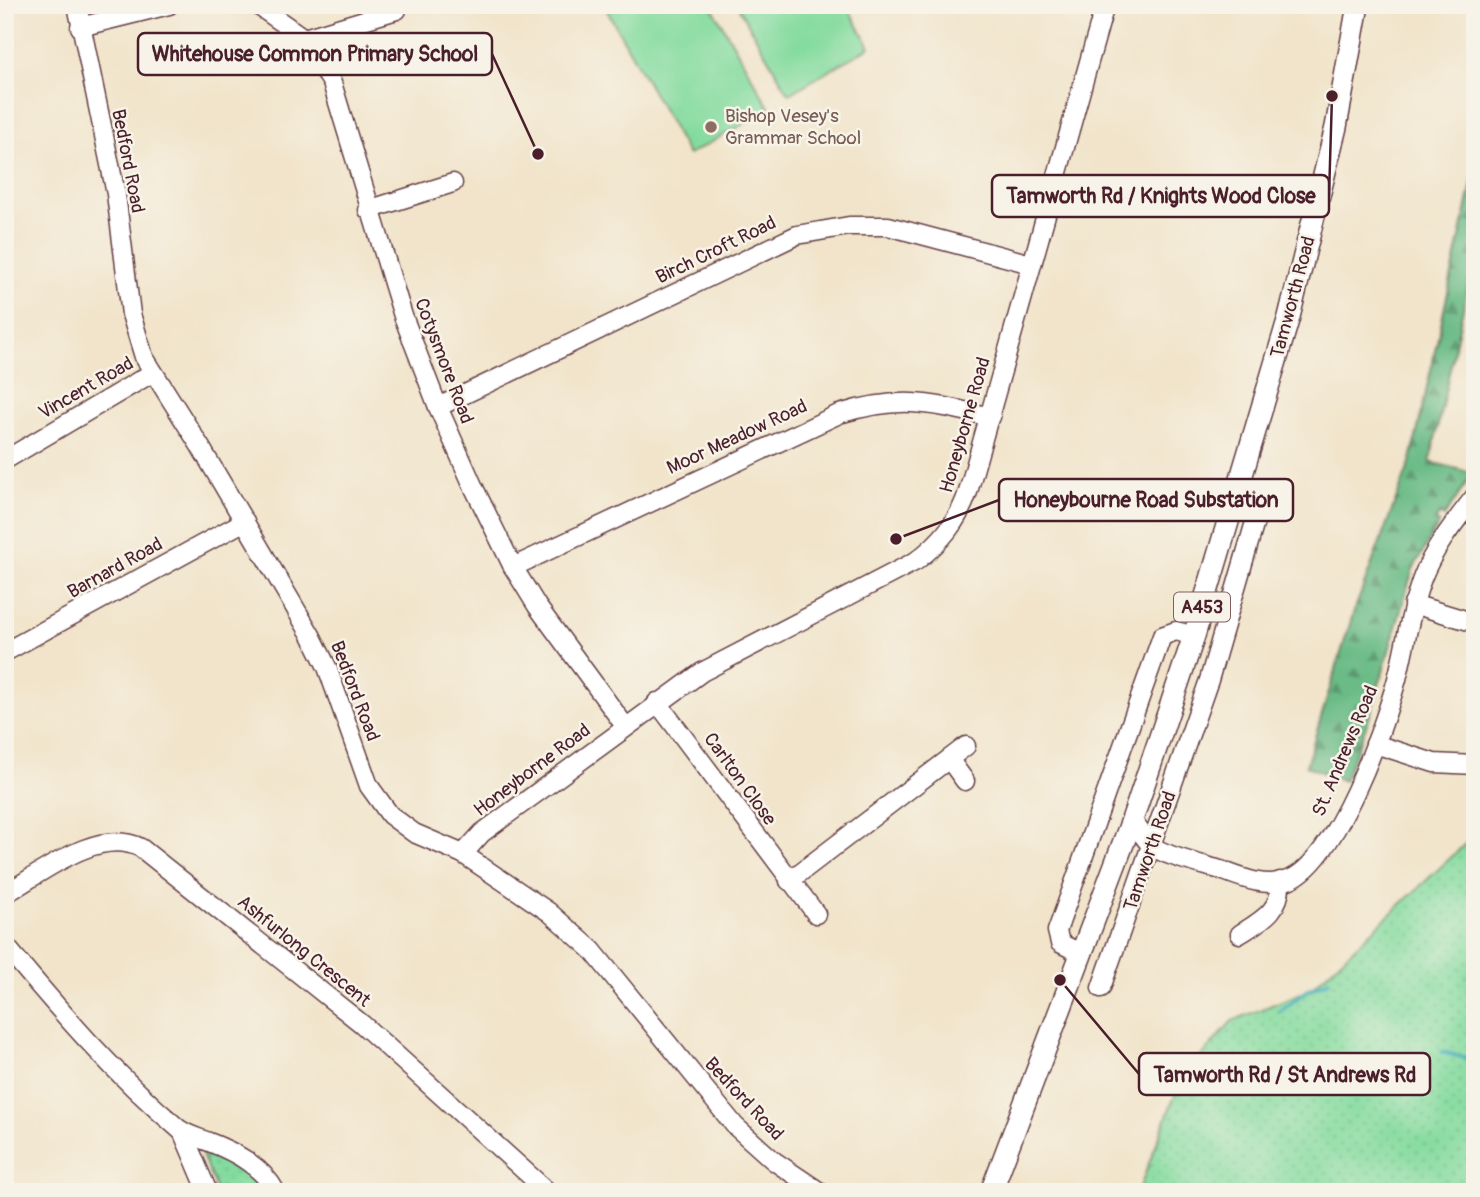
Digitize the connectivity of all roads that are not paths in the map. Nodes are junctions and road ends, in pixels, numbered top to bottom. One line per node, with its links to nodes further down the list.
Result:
1 (77, 5): 7 (street, Bedford Road)
2 (169, 5): 7 (street)
3 (257, 5): 8 (street, Cotysmore Road)
4 (1105, 5): 11 (street, Honeyborne Road)
5 (1358, 5): 17 (main road, Tamworth Road / A453)
6 (397, 10): 8 (street)
7 (80, 27): 12 (street, Bedford Road)
8 (304, 38): 10 (street, Cotysmore Road)
9 (453, 183): 10 (street)
10 (368, 210): 13 (street, Cotysmore Road)
11 (1031, 264): 13 (street, Birch Croft Road); 14 (street, Honeyborne Road)
12 (152, 373): 15 (street, Vincent Road); 18 (street, Bedford Road)
13 (438, 407): 19 (street, Cotysmore Road)
14 (991, 417): 19 (street, Moor Meadow Road); 24 (street, Honeyborne Road)
15 (8, 452)
16 (1475, 496): 20 (street, St. Andrews Road)
17 (1234, 505): 22 (main road, Tamworth Road / A453); 32 (street, Tamworth Road)
18 (245, 521): 23 (street, Barnard Road); 33 (street, Bedford Road)
19 (513, 566): 25 (street, Cotysmore Road)
20 (1413, 604): 21 (street); 26 (street, St. Andrews Road)
21 (1475, 623)
22 (1194, 636): 31 (main road, Tamworth Road / A453); 41 (street)
23 (5, 652)
24 (657, 702): 25 (street, Honeyborne Road); 35 (street, Carlton Close)
25 (625, 726): 33 (street, Honeyborne Road)
26 (1375, 744): 29 (street); 36 (street, St. Andrews Road)
27 (966, 746): 28 (street)
28 (949, 759): 30 (street); 35 (street)
29 (1475, 765)
30 (965, 781)
31 (1132, 820): 32 (street); 34 (main road, Tamworth Road / A453)
32 (1152, 846): 34 (street); 36 (street); 42 (street, Tamworth Road)
33 (463, 854): 47 (street, Bedford Road)
34 (1118, 857): 41 (main road, Tamworth Road / A453)
35 (789, 881): 38 (street, Carlton Close)
36 (1280, 881): 39 (street)
37 (5, 894): 46 (street, Ashfurlong Crescent)
38 (816, 914)
39 (1240, 934)
40 (5, 944): 43 (street)
41 (1082, 954): 48 (main road, Tamworth Road / A453)
42 (1101, 988)
43 (182, 1131): 44 (street); 45 (street)
44 (208, 1192)
45 (276, 1192)
46 (548, 1192)
47 (820, 1192)
48 (991, 1192)

